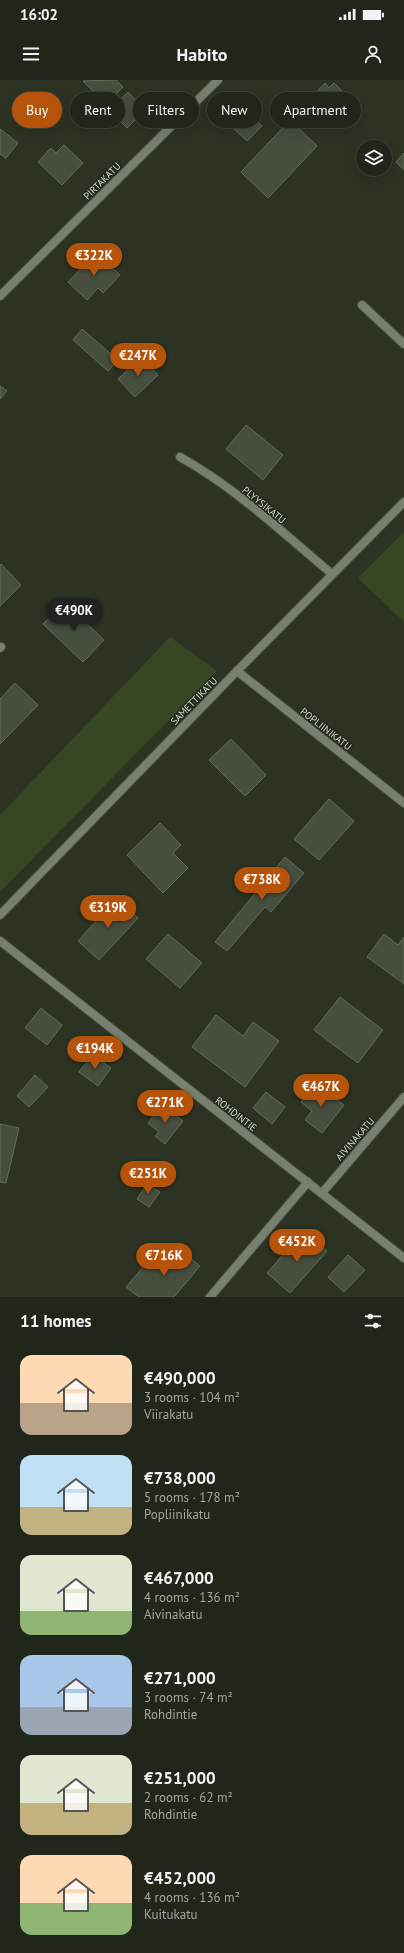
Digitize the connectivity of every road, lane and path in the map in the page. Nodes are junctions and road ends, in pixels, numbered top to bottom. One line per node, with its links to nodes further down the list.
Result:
1 (218, 80): 2 (street, PIRTAKATU)
2 (0, 296)
3 (362, 305): 4 (street)
4 (404, 344)
5 (180, 457): 7 (street, PLYYSIKATU)
6 (404, 502): 7 (street, SAMETTIKATU)
7 (332, 574): 8 (street, SAMETTIKATU)
8 (236, 671): 9 (street, POPLIINIKATU); 10 (street, SAMETTIKATU)
9 (404, 802)
10 (0, 915)
11 (0, 941): 13 (street, ROHDINTIE)
12 (404, 1097): 14 (street, AIVINAKATU)
13 (308, 1182): 14 (street, ROHDINTIE); 16 (street)
14 (322, 1193): 15 (street, ROHDINTIE)
15 (404, 1258)
16 (210, 1297)

